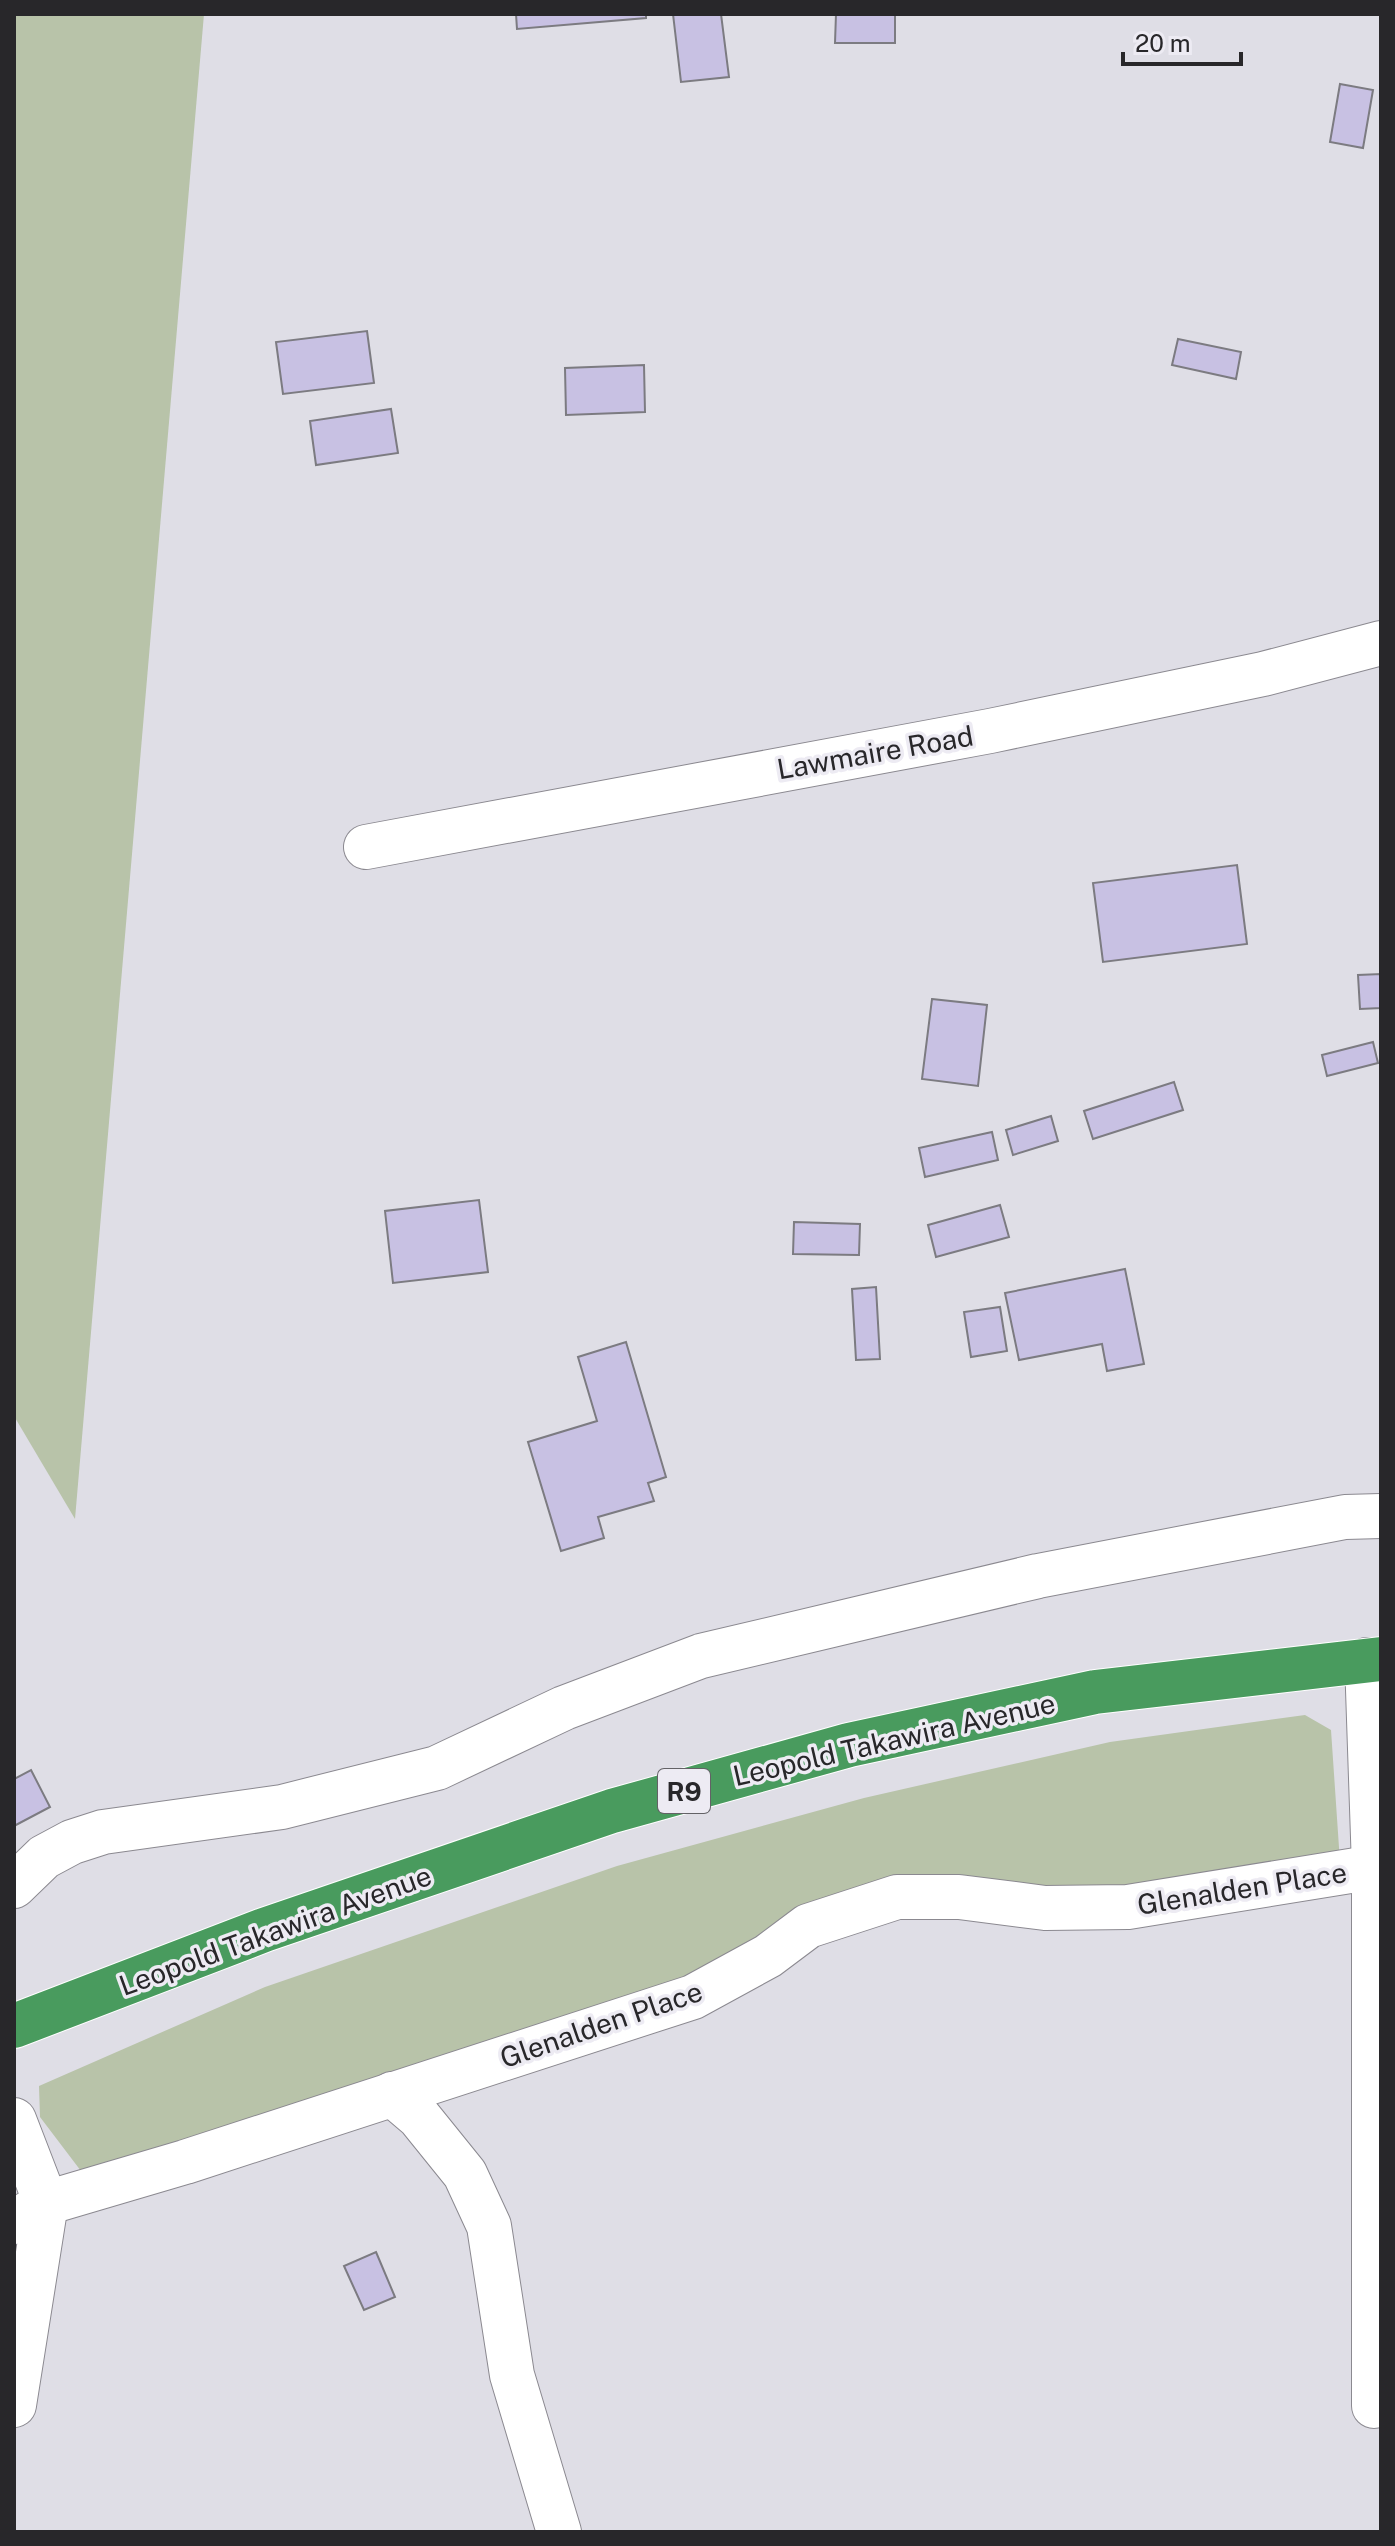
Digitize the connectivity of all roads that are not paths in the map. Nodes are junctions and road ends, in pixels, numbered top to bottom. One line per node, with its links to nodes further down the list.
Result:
1 (1381, 643): 2 (street, Lawmaire Road)
2 (366, 847)
3 (1381, 1516): 6 (street)
4 (1374, 1660): 5 (street); 7 (highway, Leopold Takawira Avenue / R9)
5 (1378, 1866): 8 (street, Glenalden Place); 12 (street)
6 (14, 1886)
7 (14, 2026)
8 (392, 2094): 10 (street, Glenalden Place); 13 (street)
9 (14, 2120): 10 (street)
10 (30, 2213): 11 (street)
11 (14, 2405)
12 (1374, 2406)
13 (559, 2532)

